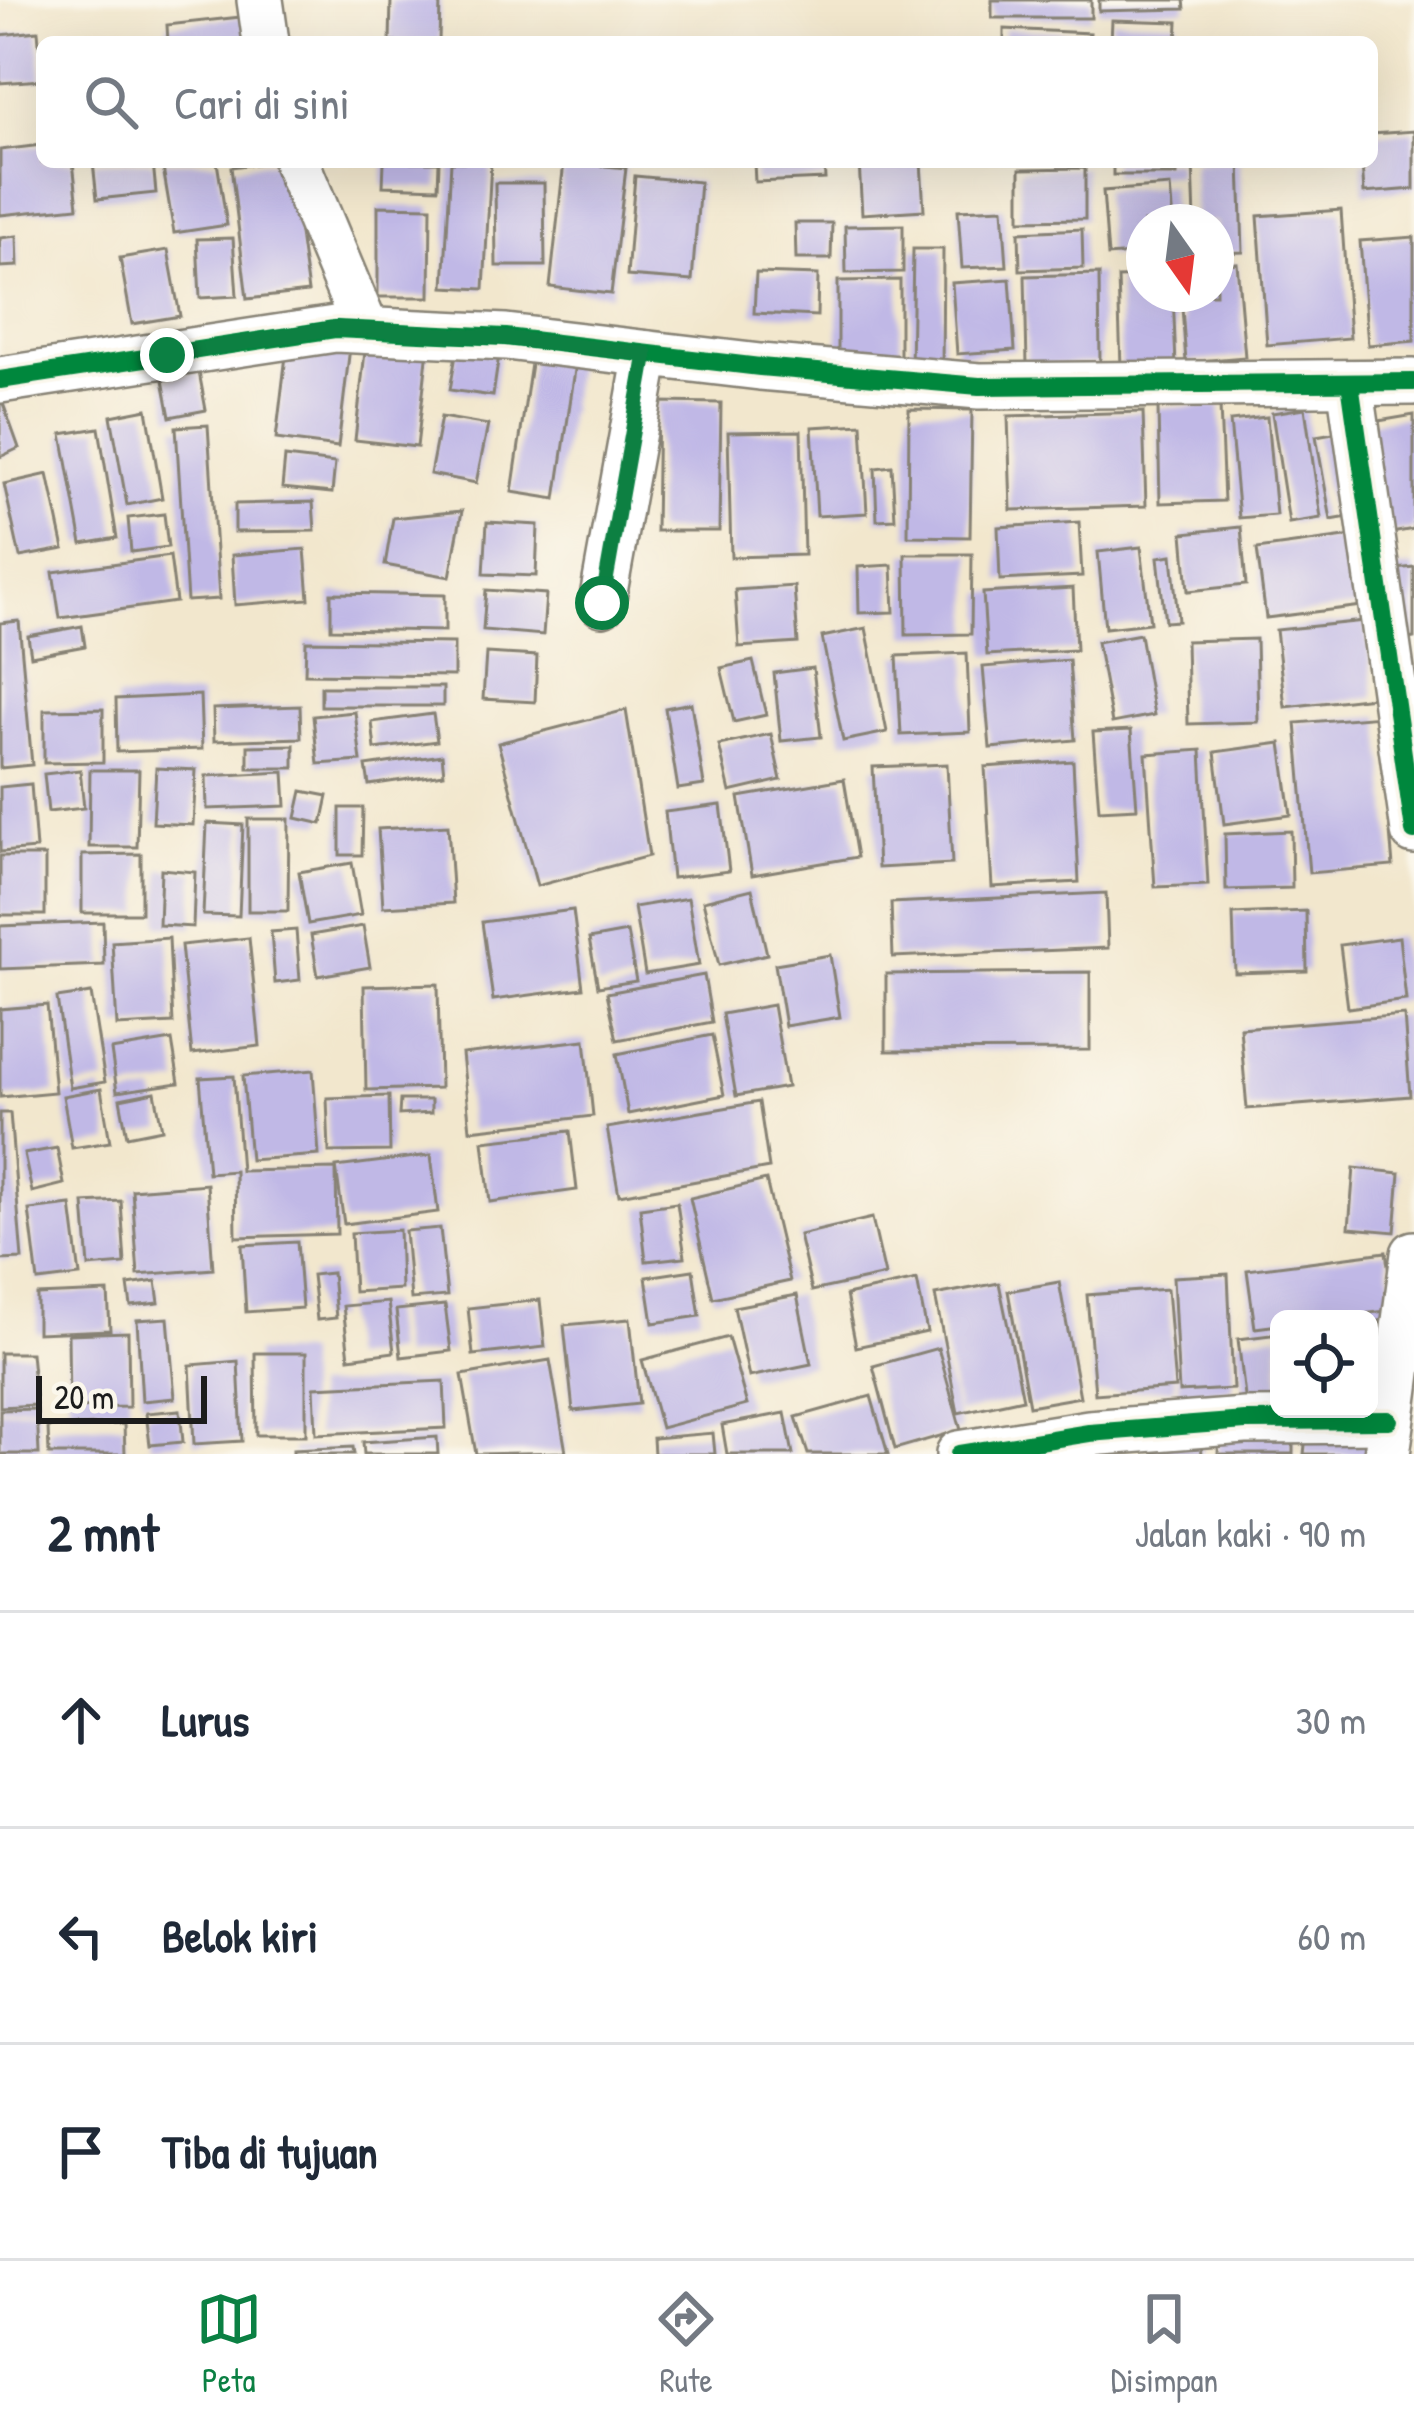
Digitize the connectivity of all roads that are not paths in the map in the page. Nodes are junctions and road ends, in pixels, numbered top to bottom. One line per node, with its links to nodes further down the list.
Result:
1 (260, 0): 2 (street)
2 (265, 36)
3 (298, 168): 4 (street)
4 (365, 330): 5 (street); 6 (street)
5 (646, 354): 8 (street); 9 (street)
6 (0, 380)
7 (1414, 382): 8 (street)
8 (1350, 383): 10 (street)
9 (602, 603)
10 (1414, 831)
11 (1414, 1254): 12 (street)
12 (1388, 1437): 13 (street)
13 (958, 1454)

